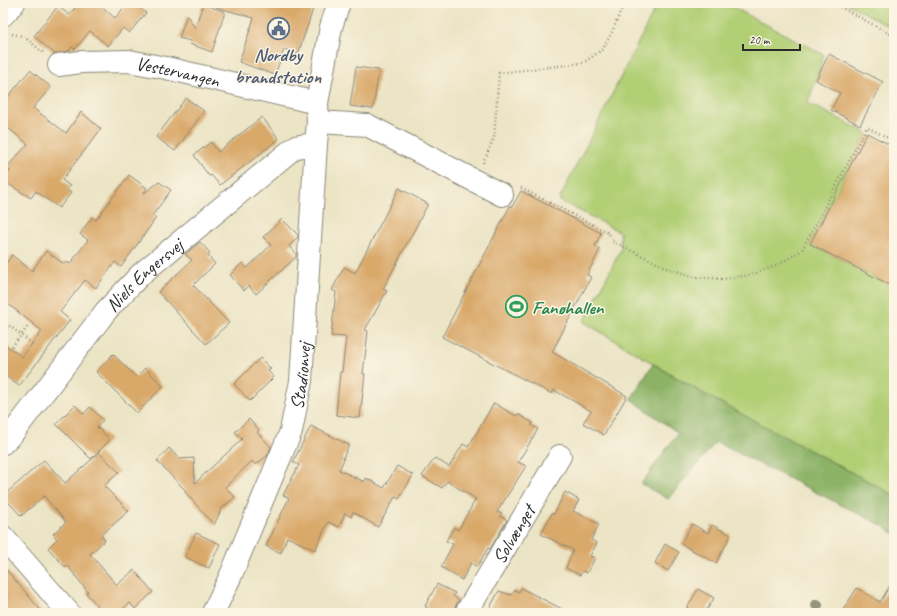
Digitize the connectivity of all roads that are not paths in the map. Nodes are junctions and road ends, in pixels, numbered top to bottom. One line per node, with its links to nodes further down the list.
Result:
1 (14, 3): 3 (street)
2 (339, 3): 5 (street, Stadionvej)
3 (6, 24)
4 (59, 65): 5 (street, Vestervangen)
5 (318, 112): 6 (street, Stadionvej); 7 (street)
6 (316, 144): 8 (street, Niels Engersvej); 12 (street, Stadionvej)
7 (502, 195)
8 (3, 443)
9 (560, 456): 13 (street, Solvænget)
10 (3, 537): 11 (street)
11 (69, 613)
12 (213, 613)
13 (466, 613)

